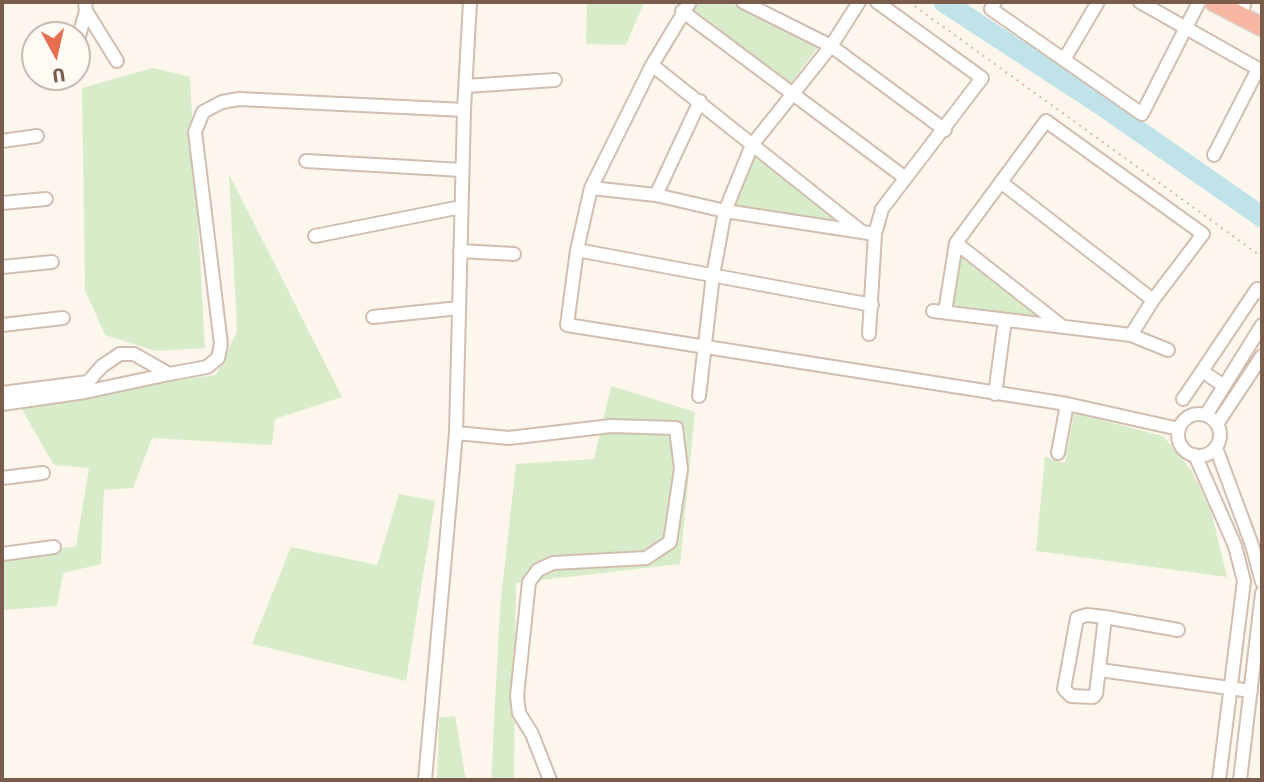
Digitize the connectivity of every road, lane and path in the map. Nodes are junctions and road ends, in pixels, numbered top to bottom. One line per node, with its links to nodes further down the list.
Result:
1 (470, 2): 24 (street)
2 (743, 2): 18 (street)
3 (859, 2): 18 (street)
4 (877, 2): 28 (street)
5 (909, 2): 49 (path)
6 (995, 2): 19 (street)
7 (1098, 2): 19 (street)
8 (1140, 2): 15 (street)
9 (1199, 2): 15 (street)
10 (1214, 2): 13 (highway)
11 (86, 7): 16 (street)
12 (686, 7): 21 (street); 25 (street)
13 (1242, 9): 14 (highway)
14 (1262, 27)
15 (1188, 28): 19 (street); 22 (street)
16 (103, 36): 17 (street); 20 (street)
17 (91, 38)
18 (831, 46): 25 (street); 28 (street)
19 (1065, 58)
20 (117, 61)
21 (652, 65): 26 (street); 37 (street)
22 (1260, 70): 32 (street)
23 (555, 80): 24 (street)
24 (466, 86): 27 (street)
25 (792, 95): 31 (street); 35 (street)
26 (700, 101): 31 (street); 38 (street)
27 (464, 110): 34 (street); 71 (street)
28 (945, 130): 35 (street)
29 (37, 136): 30 (street)
30 (2, 141)
31 (752, 145): 42 (street); 43 (street)
32 (1214, 155)
33 (306, 162): 34 (street)
34 (462, 170): 41 (street)
35 (904, 177): 43 (street)
36 (1002, 183): 45 (street); 54 (street); 54 (street)
37 (591, 188): 38 (street); 46 (street)
38 (656, 195): 42 (street)
39 (46, 199): 40 (street)
40 (2, 203)
41 (461, 207): 44 (street); 47 (street)
42 (725, 211): 43 (street); 52 (street)
43 (869, 233): 55 (street)
44 (315, 236)
45 (956, 243): 59 (street); 62 (street)
46 (577, 250): 52 (street); 67 (street)
47 (460, 251): 48 (street); 56 (street)
48 (514, 254)
49 (1262, 257)
50 (52, 262): 51 (street)
51 (2, 267)
52 (713, 275): 55 (street); 67 (street)
53 (1262, 293): 63 (street)
54 (1153, 300): 65 (street)
55 (872, 304): 64 (street)
56 (459, 308): 57 (street); 83 (street)
57 (373, 317)
58 (63, 318): 60 (street)
59 (1005, 320): 62 (street); 75 (street)
60 (2, 325)
61 (1262, 325): 66 (street)
62 (1063, 327): 65 (street)
63 (1232, 327): 66 (street); 70 (street)
64 (869, 334)
65 (1131, 335): 68 (street)
66 (1251, 342): 72 (street)
67 (706, 348): 75 (street); 76 (street)
68 (1168, 350)
69 (1262, 356): 81 (street)
70 (1202, 371): 72 (street); 77 (street)
71 (169, 374): 73 (street); 73 (street)
72 (1224, 386): 80 (street)
73 (87, 387): 74 (street); 78 (street)
74 (2, 393)
75 (995, 394): 79 (street)
76 (699, 396)
77 (1184, 399)
78 (2, 404)
79 (1067, 404): 82 (street); 85 (street)
80 (1206, 415): 81 (street); 82 (street)
81 (1217, 424): 84 (street)
82 (1179, 429): 86 (street)
83 (456, 433): 99 (street); 100 (street)
84 (1216, 448): 86 (street); 92 (street)
85 (1058, 453)
86 (1195, 455): 91 (street)
87 (43, 473): 88 (street)
88 (2, 478)
89 (54, 547): 90 (street)
90 (2, 554)
91 (1244, 581): 92 (street); 97 (street)
92 (1262, 583)
93 (1262, 593): 98 (street)
94 (1105, 617): 95 (street); 96 (street); 96 (street)
95 (1178, 630)
96 (1100, 670): 97 (street)
97 (1229, 688): 98 (street); 101 (street)
98 (1251, 691): 102 (street)
99 (425, 780)
100 (550, 780)
101 (1219, 780)
102 (1240, 780)

